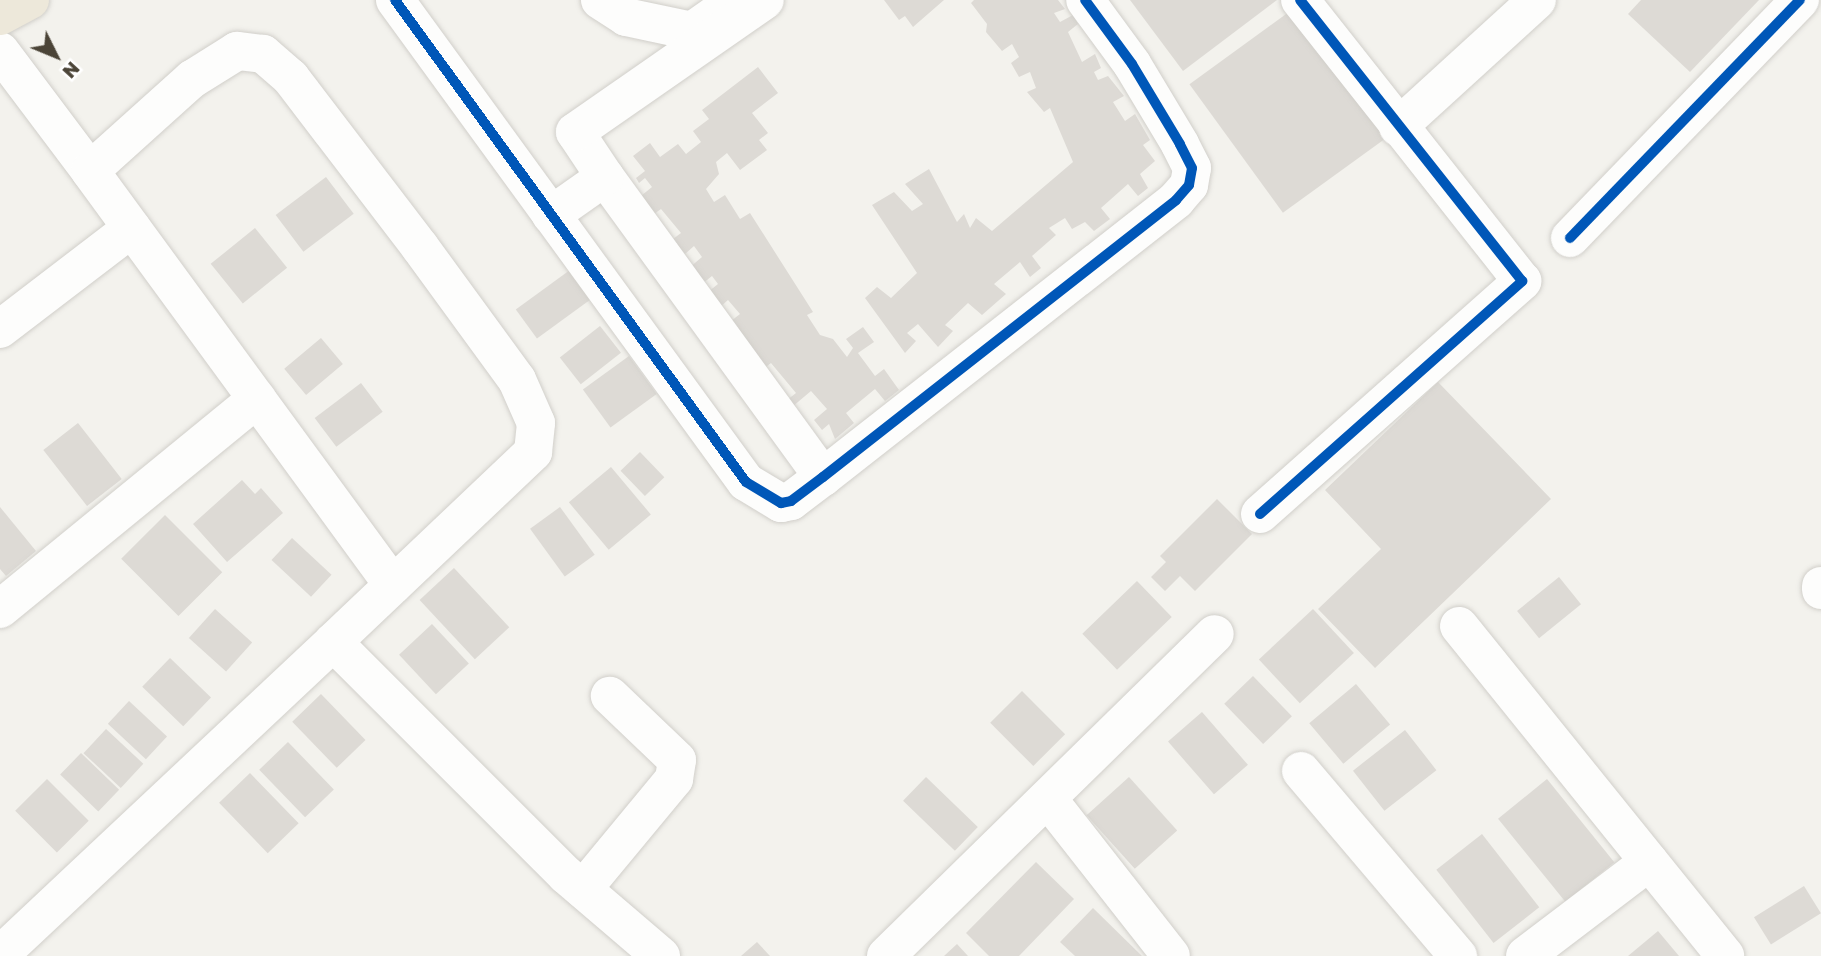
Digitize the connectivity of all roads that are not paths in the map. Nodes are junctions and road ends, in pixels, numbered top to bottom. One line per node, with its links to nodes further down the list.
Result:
1 (30, 0): 10 (highway)
2 (395, 0): 15 (street)
3 (600, 0): 4 (street)
4 (737, 0)
5 (765, 0): 14 (street)
6 (1085, 0): 20 (street)
7 (1300, 0): 12 (street)
8 (1537, 0): 12 (street)
9 (1800, 0): 17 (street)
10 (0, 16)
11 (0, 51): 13 (street)
12 (1398, 127): 21 (street)
13 (90, 172): 16 (street); 22 (street)
14 (605, 177): 15 (street); 20 (street)
15 (551, 215): 20 (street)
16 (132, 228): 18 (street); 19 (street)
17 (1570, 238)
18 (0, 329)
19 (257, 399): 22 (street); 23 (street)
20 (823, 477)
21 (1260, 514)
22 (393, 585): 26 (street)
23 (0, 609)
24 (1460, 626): 30 (street)
25 (1215, 634): 29 (street)
26 (333, 642): 31 (street); 32 (street)
27 (610, 696): 31 (street)
28 (1301, 771): 36 (street)
29 (1048, 799): 34 (street); 35 (street)
30 (1649, 862): 37 (street); 38 (street)
31 (583, 889): 33 (street)
32 (0, 955)
33 (661, 956)
34 (886, 956)
35 (1171, 956)
36 (1458, 956)
37 (1525, 956)
38 (1726, 956)

